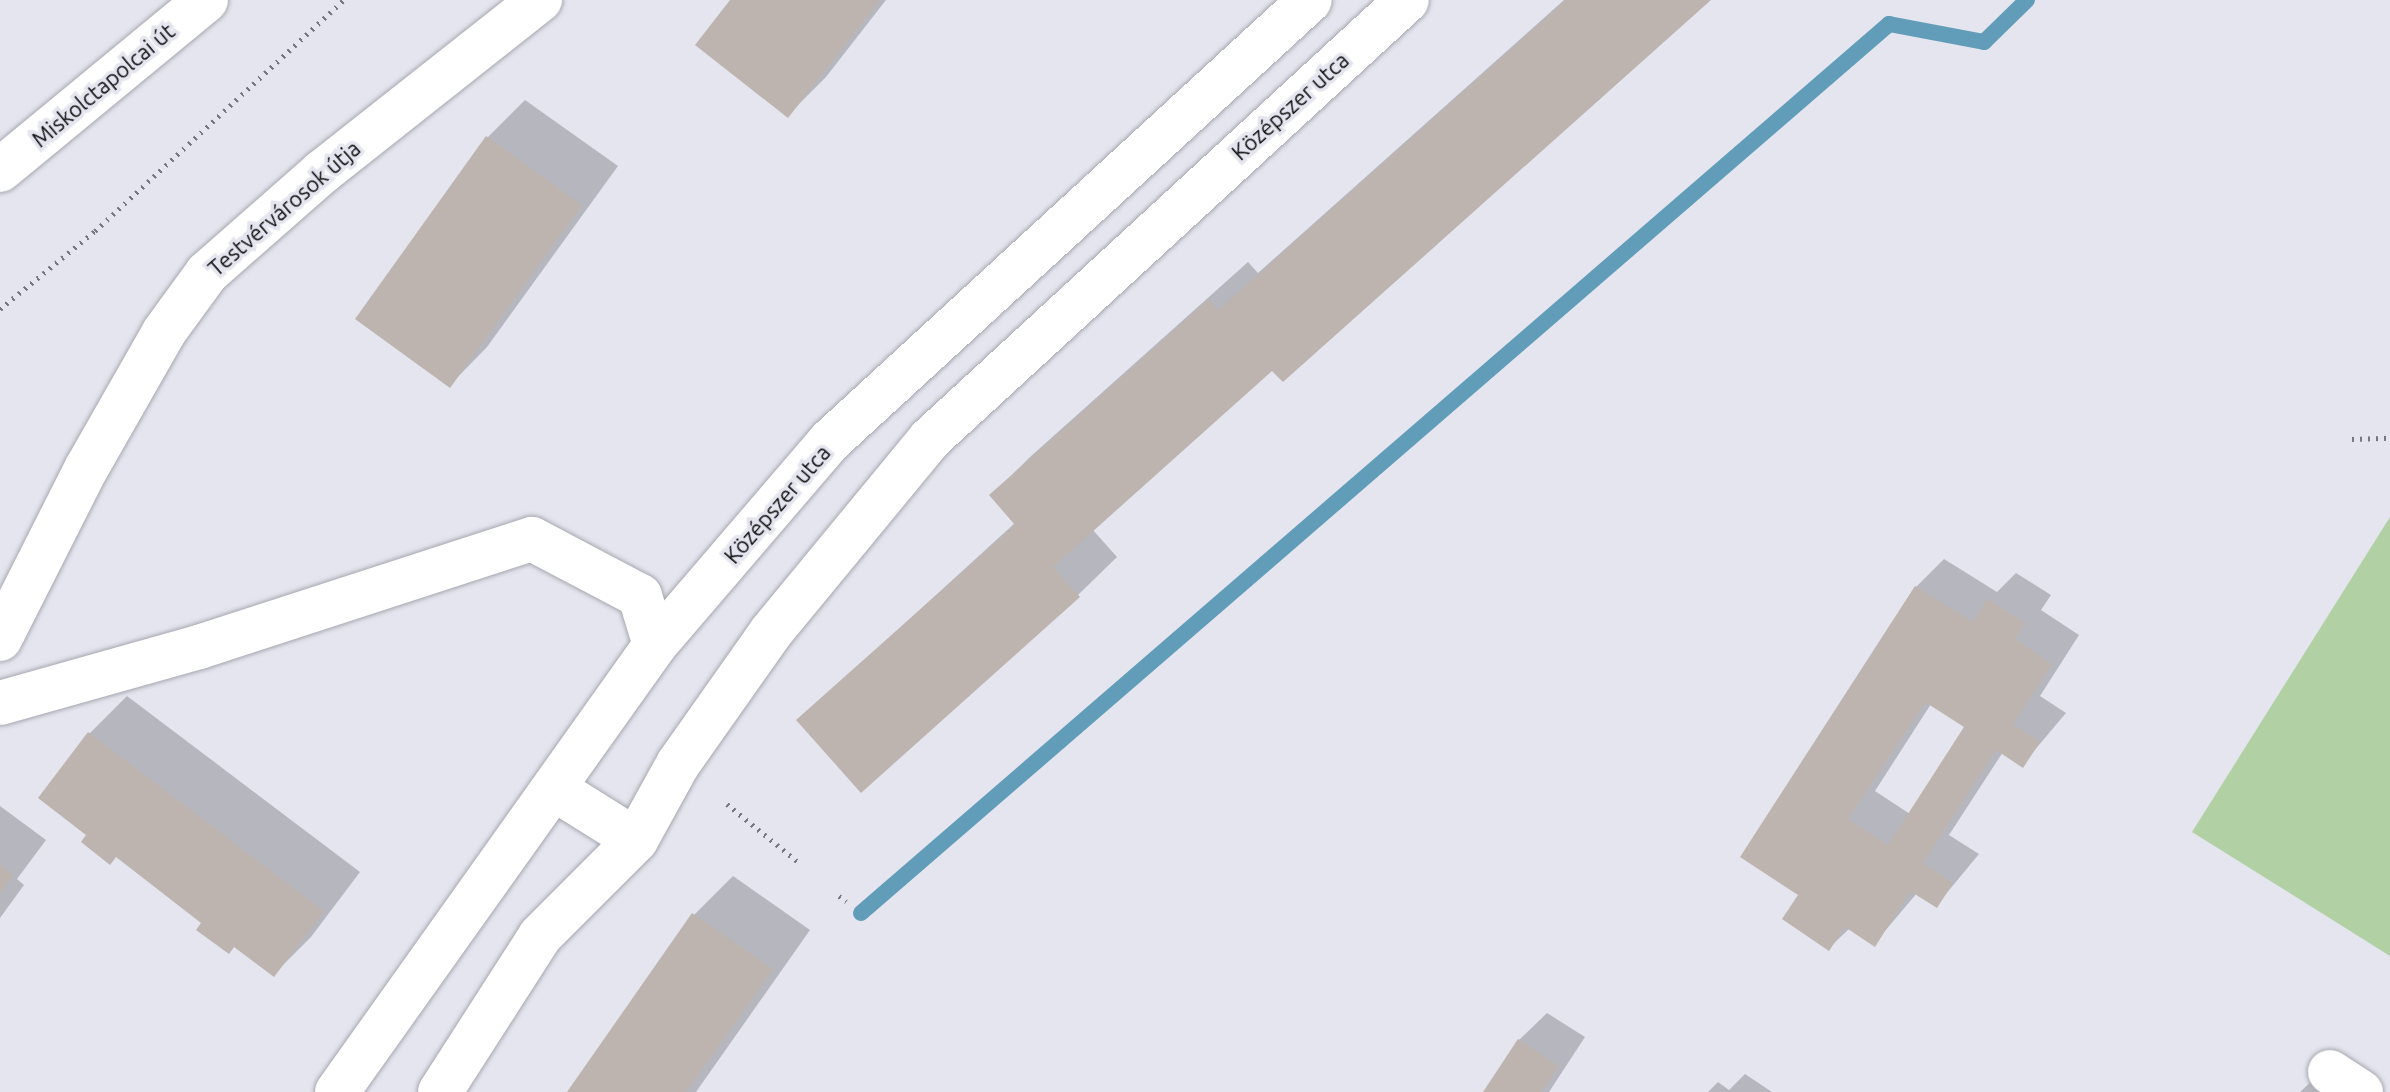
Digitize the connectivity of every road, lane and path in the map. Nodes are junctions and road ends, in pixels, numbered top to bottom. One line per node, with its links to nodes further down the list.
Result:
1 (206, 0): 6 (street, Miskolctapolcai út)
2 (344, 0): 7 (path)
3 (540, 0): 10 (street, Testvérvárosok útja)
4 (1310, 0): 11 (street, Középszer utca)
5 (1407, 0): 15 (street, Középszer utca)
6 (0, 170)
7 (0, 309)
8 (2390, 438): 9 (path)
9 (2352, 439)
10 (0, 639)
11 (655, 645): 12 (street); 13 (street, Középszer utca)
12 (0, 703)
13 (556, 790): 15 (street); 19 (street, Középszer utca)
14 (727, 804): 16 (path)
15 (636, 840): 20 (street, Középszer utca)
16 (798, 862)
17 (839, 896): 18 (path)
18 (846, 901)
19 (337, 1092)
20 (440, 1092)

